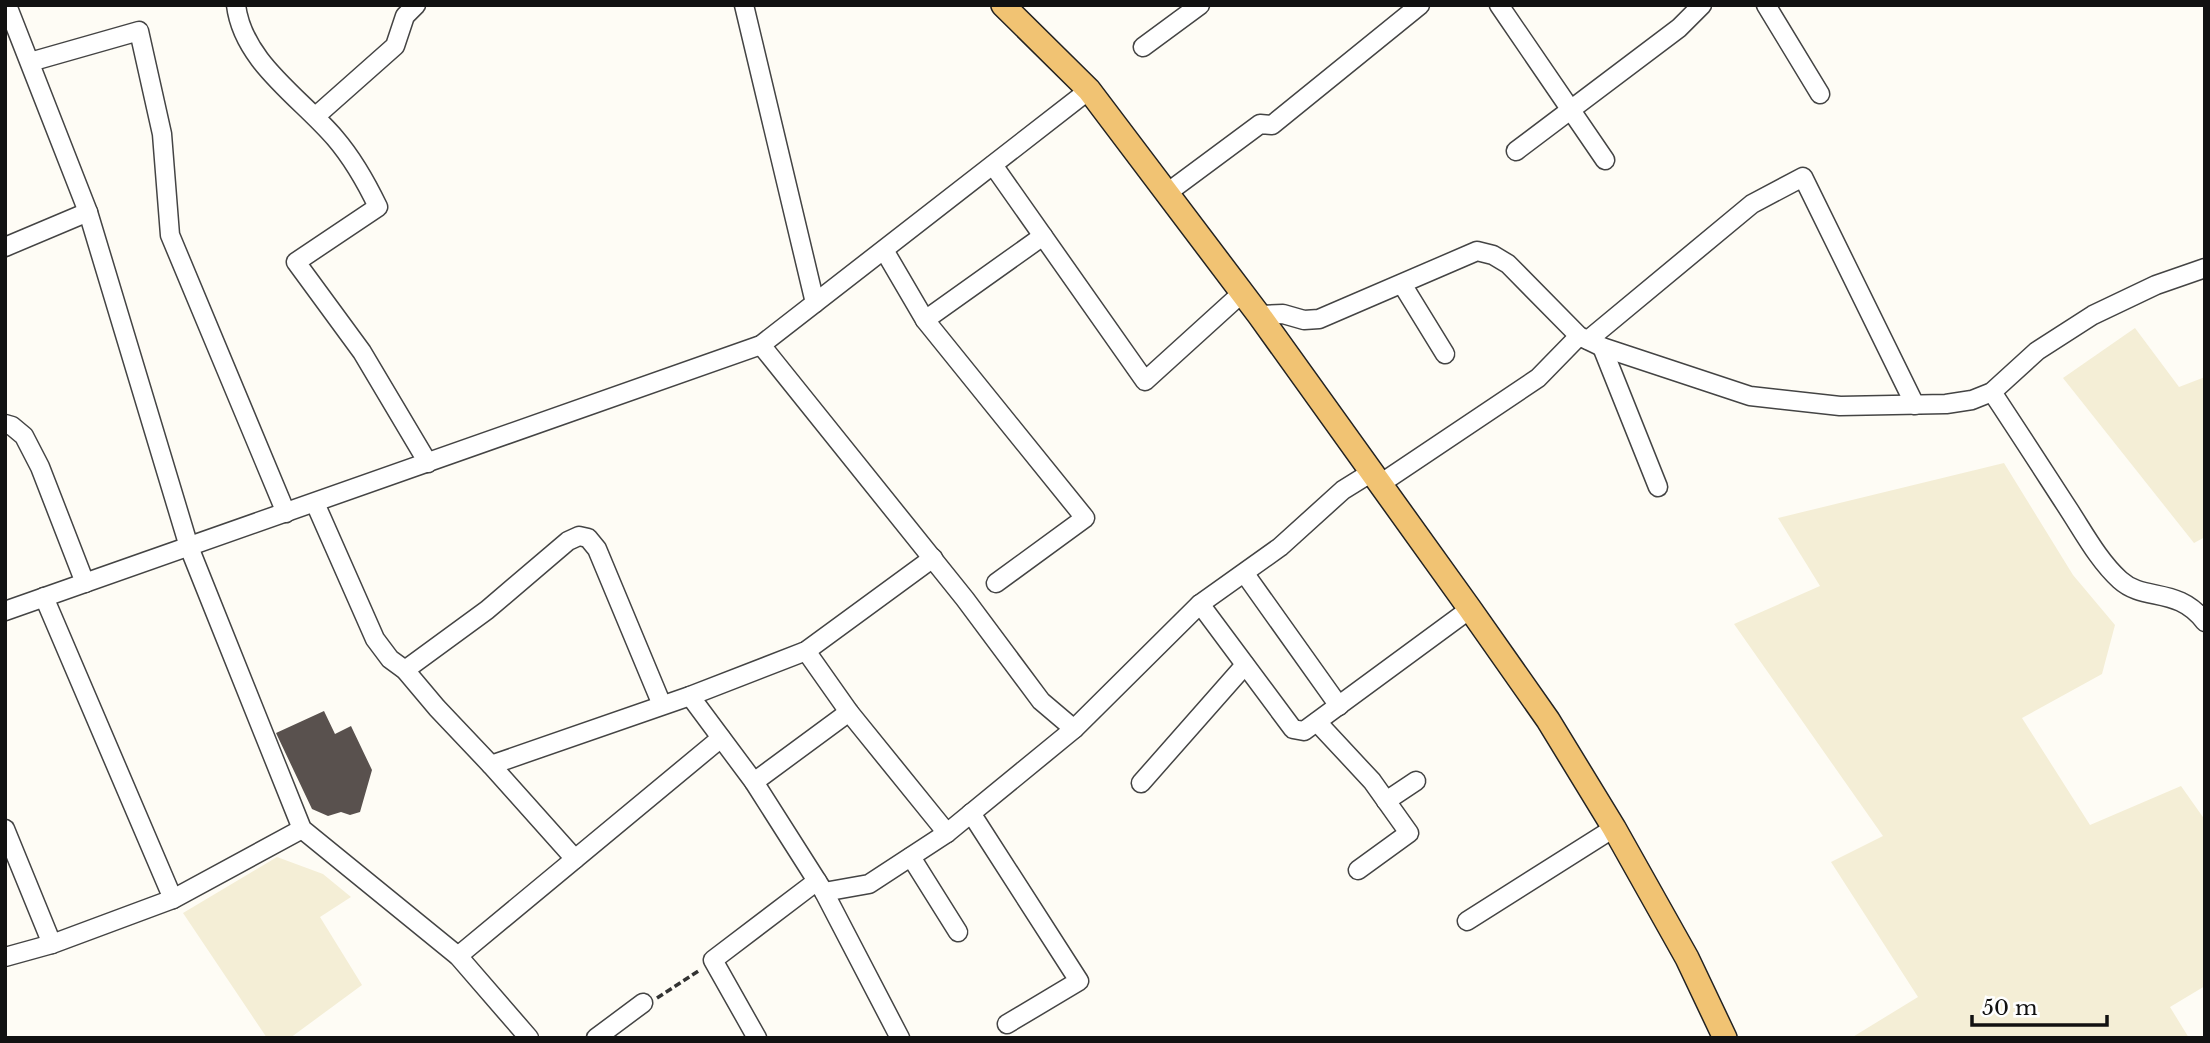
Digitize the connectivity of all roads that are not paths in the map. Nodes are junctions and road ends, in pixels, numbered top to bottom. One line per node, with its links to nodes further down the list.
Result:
1 (7, 5): 12 (street)
2 (236, 5): 16 (street)
3 (416, 5): 16 (street)
4 (744, 5): 28 (street)
5 (1003, 5): 13 (main road)
6 (1200, 5): 11 (street)
7 (1420, 5): 20 (street)
8 (1499, 5): 15 (street)
9 (1702, 5): 15 (street)
10 (1766, 5): 14 (street)
11 (1143, 47)
12 (30, 62): 21 (street); 41 (street)
13 (1089, 90): 19 (street); 20 (main road)
14 (1820, 94)
15 (1571, 110): 17 (street); 18 (street)
16 (316, 116): 37 (street)
17 (1516, 151)
18 (1605, 160)
19 (992, 165): 22 (street); 24 (street)
20 (1167, 193): 27 (main road)
21 (88, 212): 23 (street); 42 (street)
22 (1043, 236): 27 (street); 30 (street)
23 (5, 247)
24 (884, 250): 28 (street); 30 (street)
25 (2205, 268): 34 (street)
26 (1402, 284): 29 (street); 31 (street); 33 (street)
27 (1242, 293): 29 (main road)
28 (815, 303): 32 (street)
29 (1259, 315): 38 (main road)
30 (925, 320): 46 (street)
31 (1590, 341): 35 (street); 35 (street); 38 (street); 39 (street)
32 (761, 345): 37 (street); 43 (street)
33 (1445, 354)
34 (1992, 392): 35 (street); 51 (street)
35 (1915, 405)
36 (5, 424): 45 (street)
37 (428, 463): 40 (street)
38 (1376, 478): 44 (street); 49 (main road)
39 (1658, 487)
40 (315, 503): 41 (street); 54 (street)
41 (286, 513): 42 (street)
42 (189, 547): 45 (street); 70 (street)
43 (933, 558): 52 (street); 60 (street)
44 (1245, 574): 48 (street); 57 (street)
45 (85, 583): 47 (street)
46 (996, 583)
47 (44, 597): 50 (street); 76 (street)
48 (1200, 604): 53 (street); 60 (street)
49 (1470, 609): 57 (street); 68 (main road)
50 (5, 611)
51 (2205, 622)
52 (806, 651): 55 (street); 58 (street)
53 (1245, 665): 59 (street); 65 (street)
54 (405, 670): 56 (street); 62 (street)
55 (690, 695): 56 (street); 61 (street)
56 (662, 705): 62 (street)
57 (1339, 706): 59 (street)
58 (849, 712): 64 (street); 71 (street)
59 (1317, 722): 66 (street)
60 (1074, 729): 67 (street)
61 (721, 737): 64 (street); 73 (street)
62 (491, 765): 73 (street)
63 (1416, 780): 66 (street)
64 (754, 782): 75 (street)
65 (1141, 783)
66 (1386, 801): 74 (street)
67 (971, 813): 71 (street); 83 (street)
68 (1614, 828): 77 (street); 88 (main road)
69 (5, 829): 79 (street)
70 (302, 829): 76 (street); 80 (street)
71 (947, 833): 72 (street)
72 (911, 857): 75 (street); 78 (street)
73 (575, 859): 80 (street)
74 (1358, 870)
75 (821, 887): 86 (street); 87 (street)
76 (173, 899): 79 (street)
77 (1467, 921)
78 (958, 932)
79 (52, 944): 81 (street)
80 (458, 956): 84 (street)
81 (5, 957)
82 (643, 1003): 85 (street)
83 (1007, 1024)
84 (529, 1038)
85 (596, 1038)
86 (757, 1038)
87 (900, 1038)
88 (1725, 1038)

